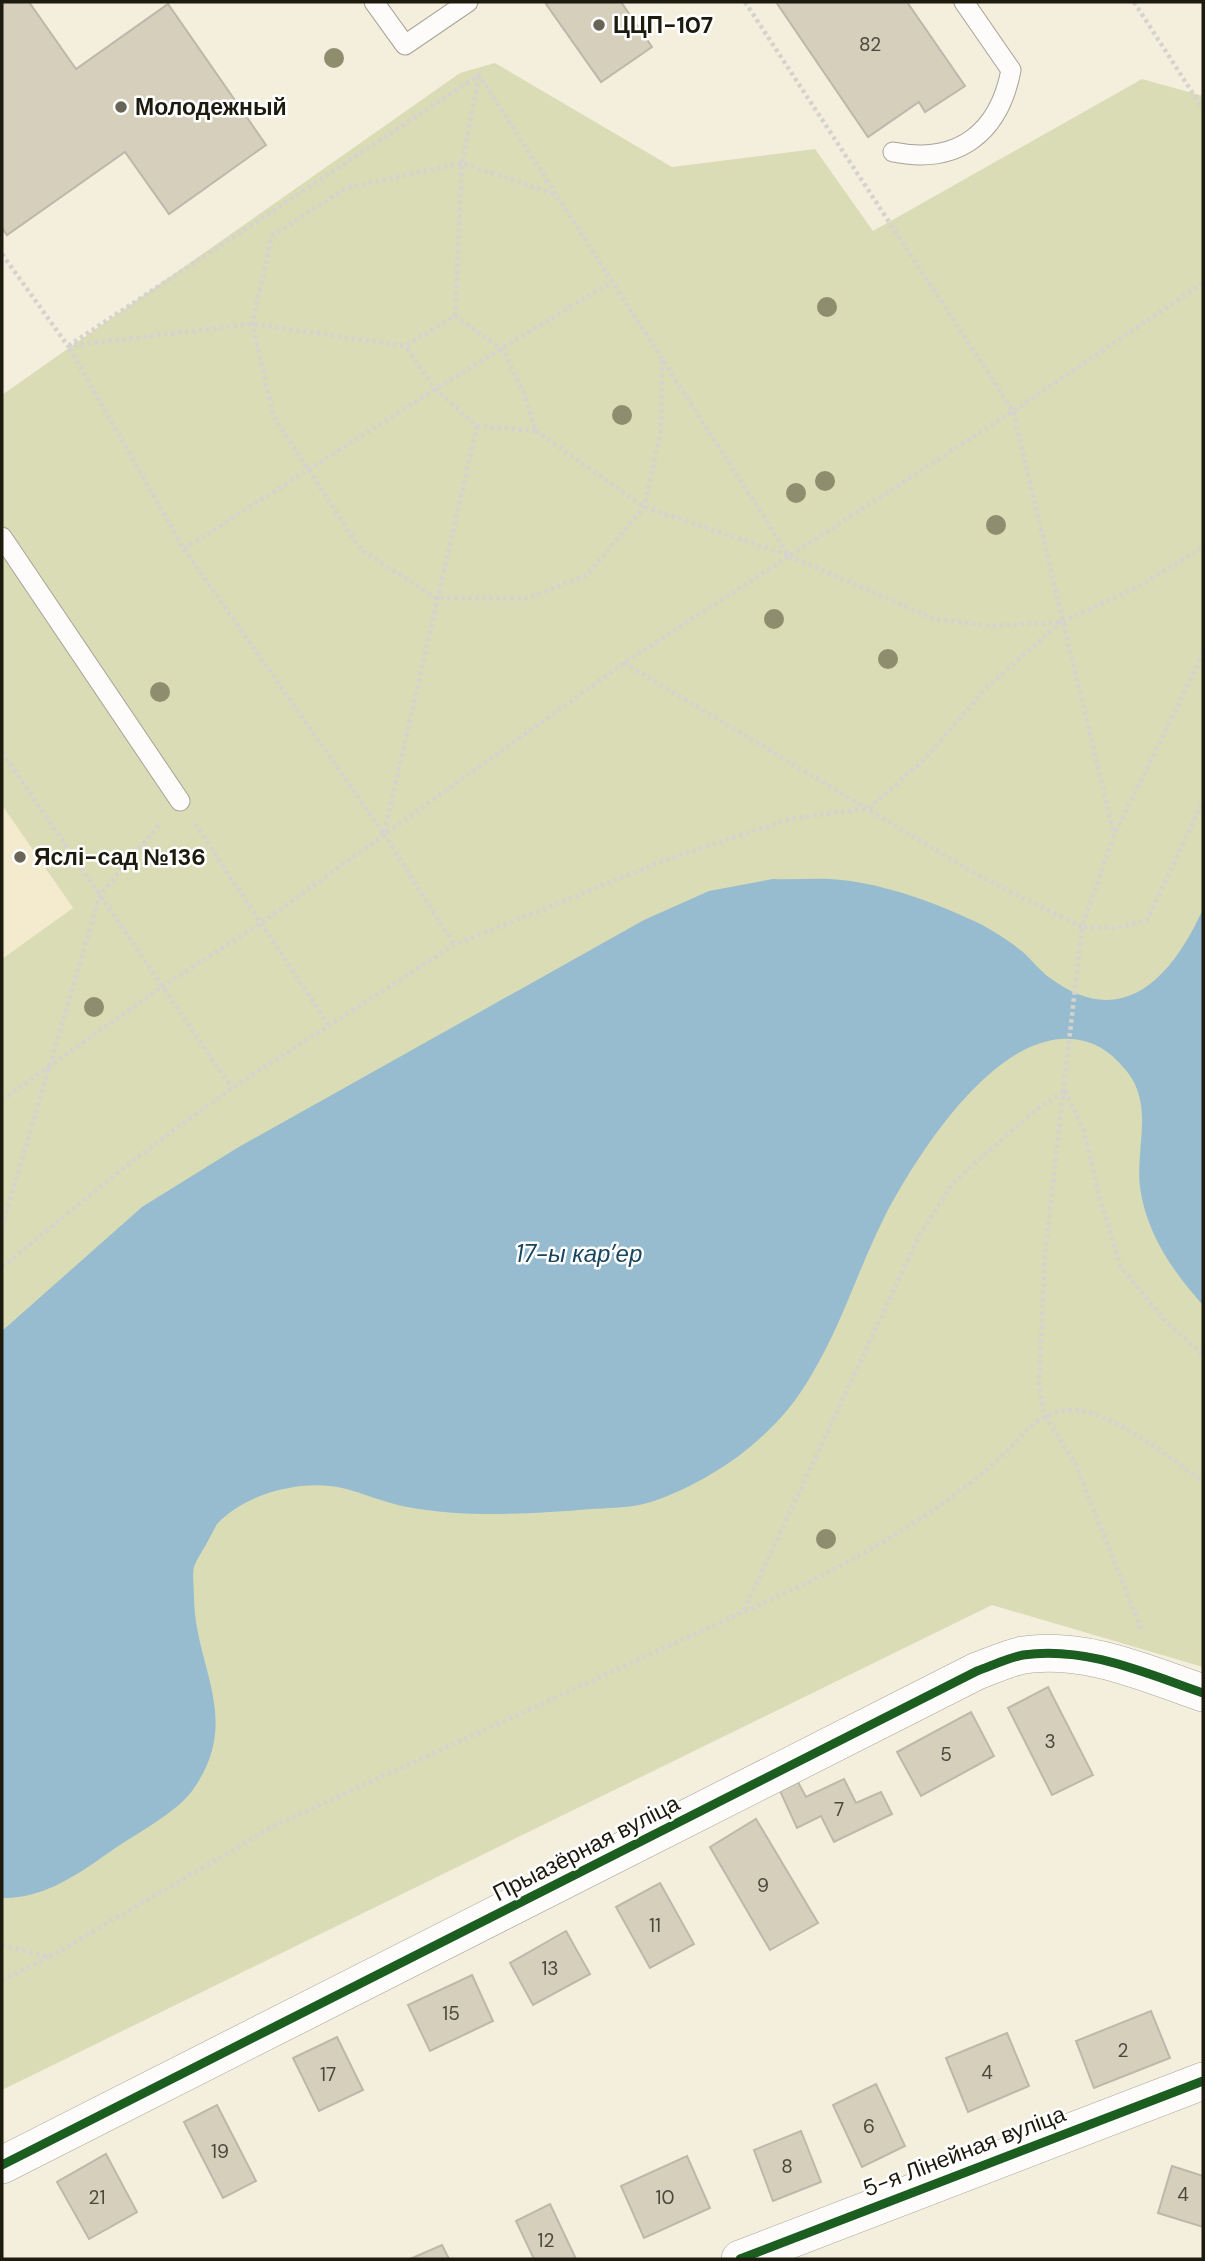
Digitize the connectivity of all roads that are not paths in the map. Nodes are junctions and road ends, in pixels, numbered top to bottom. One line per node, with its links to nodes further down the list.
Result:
1 (374, 2): 2 (lane)
2 (468, 2)
3 (964, 2): 4 (lane)
4 (893, 152)
5 (2, 537): 6 (lane)
6 (180, 801)
7 (1203, 1693): 9 (street, Прыазёрная вуліца)
8 (1203, 2081): 10 (street, 5-я Лінейная вуліца)
9 (2, 2165)
10 (740, 2259)

